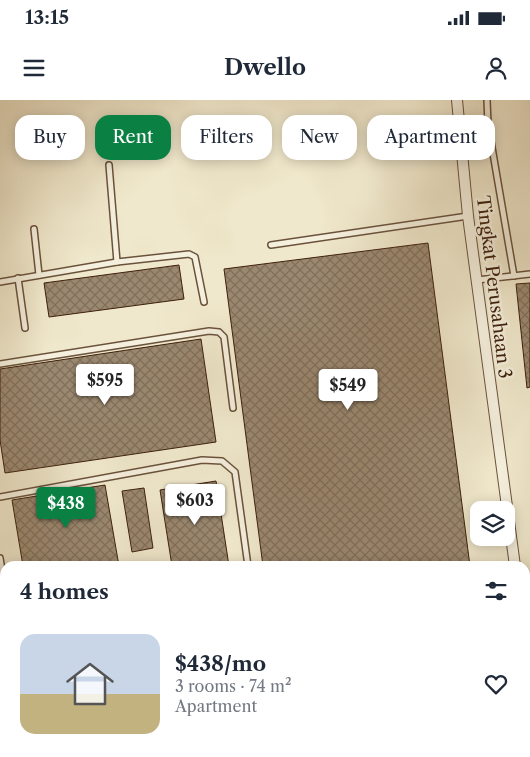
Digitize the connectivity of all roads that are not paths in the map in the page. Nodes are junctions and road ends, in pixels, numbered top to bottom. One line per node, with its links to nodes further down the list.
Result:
1 (457, 100): 3 (street, Tingkat Perusahaan 3)
2 (487, 100): 4 (lane)
3 (459, 115)
4 (488, 115)
5 (464, 160): 8 (street, Tingkat Perusahaan 3)
6 (494, 160): 14 (lane)
7 (109, 165): 11 (lane)
8 (468, 216): 10 (lane); 16 (street, Tingkat Perusahaan 3)
9 (34, 230): 13 (lane)
10 (271, 245)
11 (117, 262): 13 (lane); 18 (lane)
12 (530, 274): 14 (lane)
13 (39, 275): 15 (lane)
14 (514, 276): 16 (lane)
15 (18, 278): 17 (lane); 19 (lane)
16 (476, 280): 24 (street, Tingkat Perusahaan 3)
17 (0, 282)
18 (204, 302)
19 (25, 328)
20 (0, 364): 21 (lane)
21 (234, 408)
22 (0, 496): 23 (lane)
23 (247, 561)
24 (514, 561)

